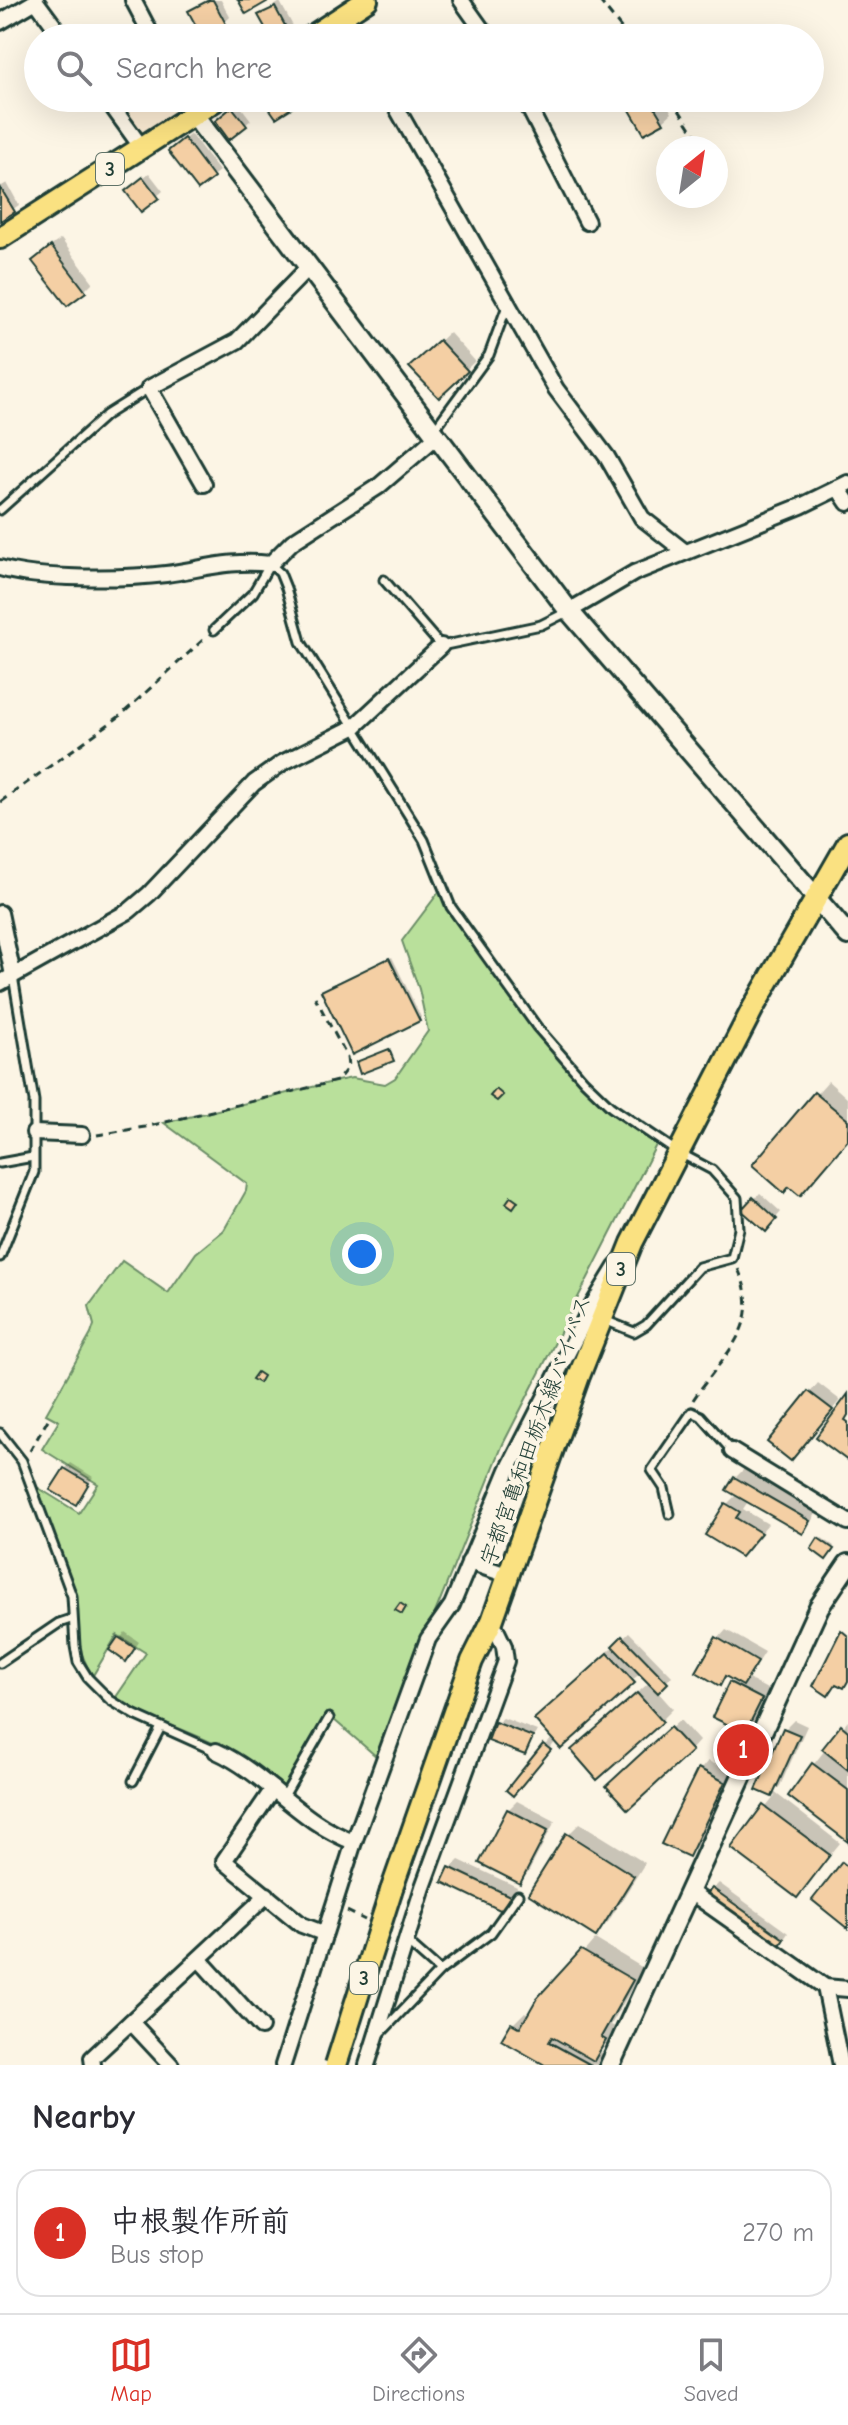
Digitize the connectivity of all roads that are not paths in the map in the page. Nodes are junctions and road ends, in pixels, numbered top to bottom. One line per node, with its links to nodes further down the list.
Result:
1 (133, 0): 8 (street)
2 (367, 0): 5 (main road)
3 (461, 0): 11 (street)
4 (36, 1): 6 (street); 7 (street)
5 (344, 15): 9 (main road); 10 (street)
6 (0, 22)
7 (53, 24)
8 (146, 24)
9 (330, 24)
10 (349, 24)
11 (478, 24)
12 (116, 112): 17 (street)
13 (182, 112): 17 (main road, 3)
14 (193, 112): 20 (street)
15 (399, 112): 21 (street)
16 (531, 112): 18 (street)
17 (142, 148): 19 (main road, 3)
18 (587, 222)
19 (0, 238)
20 (309, 267): 22 (street); 23 (street)
21 (507, 306): 23 (lane); 28 (street)
22 (149, 388): 24 (street); 27 (lane)
23 (435, 433): 29 (street); 32 (street)
24 (204, 484)
25 (843, 486): 26 (street); 28 (street)
26 (848, 503)
27 (0, 510)
28 (684, 551): 32 (street)
29 (270, 564): 30 (street); 33 (lane); 35 (lane)
30 (0, 568)
31 (384, 580): 34 (lane)
32 (569, 611): 34 (lane); 37 (street)
33 (214, 630)
34 (441, 646): 35 (street)
35 (354, 727): 40 (street); 43 (lane)
36 (848, 843): 37 (main road, 宇都宮亀和田栃木線バイパス / 3)
37 (814, 898): 39 (street); 43 (main road, 宇都宮亀和田栃木線バイパス / 3)
38 (0, 913): 40 (street)
39 (848, 935)
40 (7, 979): 41 (lane)
41 (34, 1133): 42 (street); 44 (lane)
42 (82, 1135)
43 (676, 1151): 46 (main road, 宇都宮亀和田栃木線バイパス / 3); 48 (lane)
44 (33, 1157): 45 (lane); 47 (lane)
45 (0, 1163)
46 (632, 1243): 48 (main road, 宇都宮亀和田栃木線バイパス / 3); 53 (street)
47 (0, 1257)
48 (600, 1318): 55 (main road, 宇都宮亀和田栃木線バイパス / 3)
49 (0, 1433): 56 (lane)
50 (732, 1451): 51 (lane); 52 (street)
51 (670, 1514)
52 (848, 1522)
53 (469, 1562): 55 (street); 64 (street)
54 (847, 1566): 65 (street)
55 (507, 1575): 57 (main road, 宇都宮亀和田栃木線バイパス / 3)
56 (71, 1619): 58 (lane); 60 (lane)
57 (492, 1621): 69 (street); 81 (main road, 宇都宮亀和田栃木線バイパス / 3, bridge)
58 (0, 1663)
59 (329, 1718): 63 (lane)
60 (161, 1727): 61 (lane); 62 (lane)
61 (216, 1751): 63 (street)
62 (133, 1781)
63 (278, 1794): 64 (street); 66 (street)
64 (354, 1842): 68 (street)
65 (689, 1891): 72 (street); 77 (street)
66 (267, 1895): 68 (street); 70 (street)
67 (518, 1895): 71 (lane)
68 (323, 1933): 80 (street)
69 (405, 1941): 71 (lane); 76 (street)
70 (199, 1959): 74 (street); 75 (street)
71 (440, 1971): 76 (lane)
72 (825, 1987): 73 (street); 83 (street)
73 (848, 1989)
74 (131, 2022): 78 (street); 79 (street)
75 (261, 2027)
76 (375, 2037): 82 (street)
77 (613, 2064)
78 (93, 2065)
79 (171, 2065)
80 (283, 2065)
81 (336, 2065)
82 (367, 2065)
83 (841, 2065)

